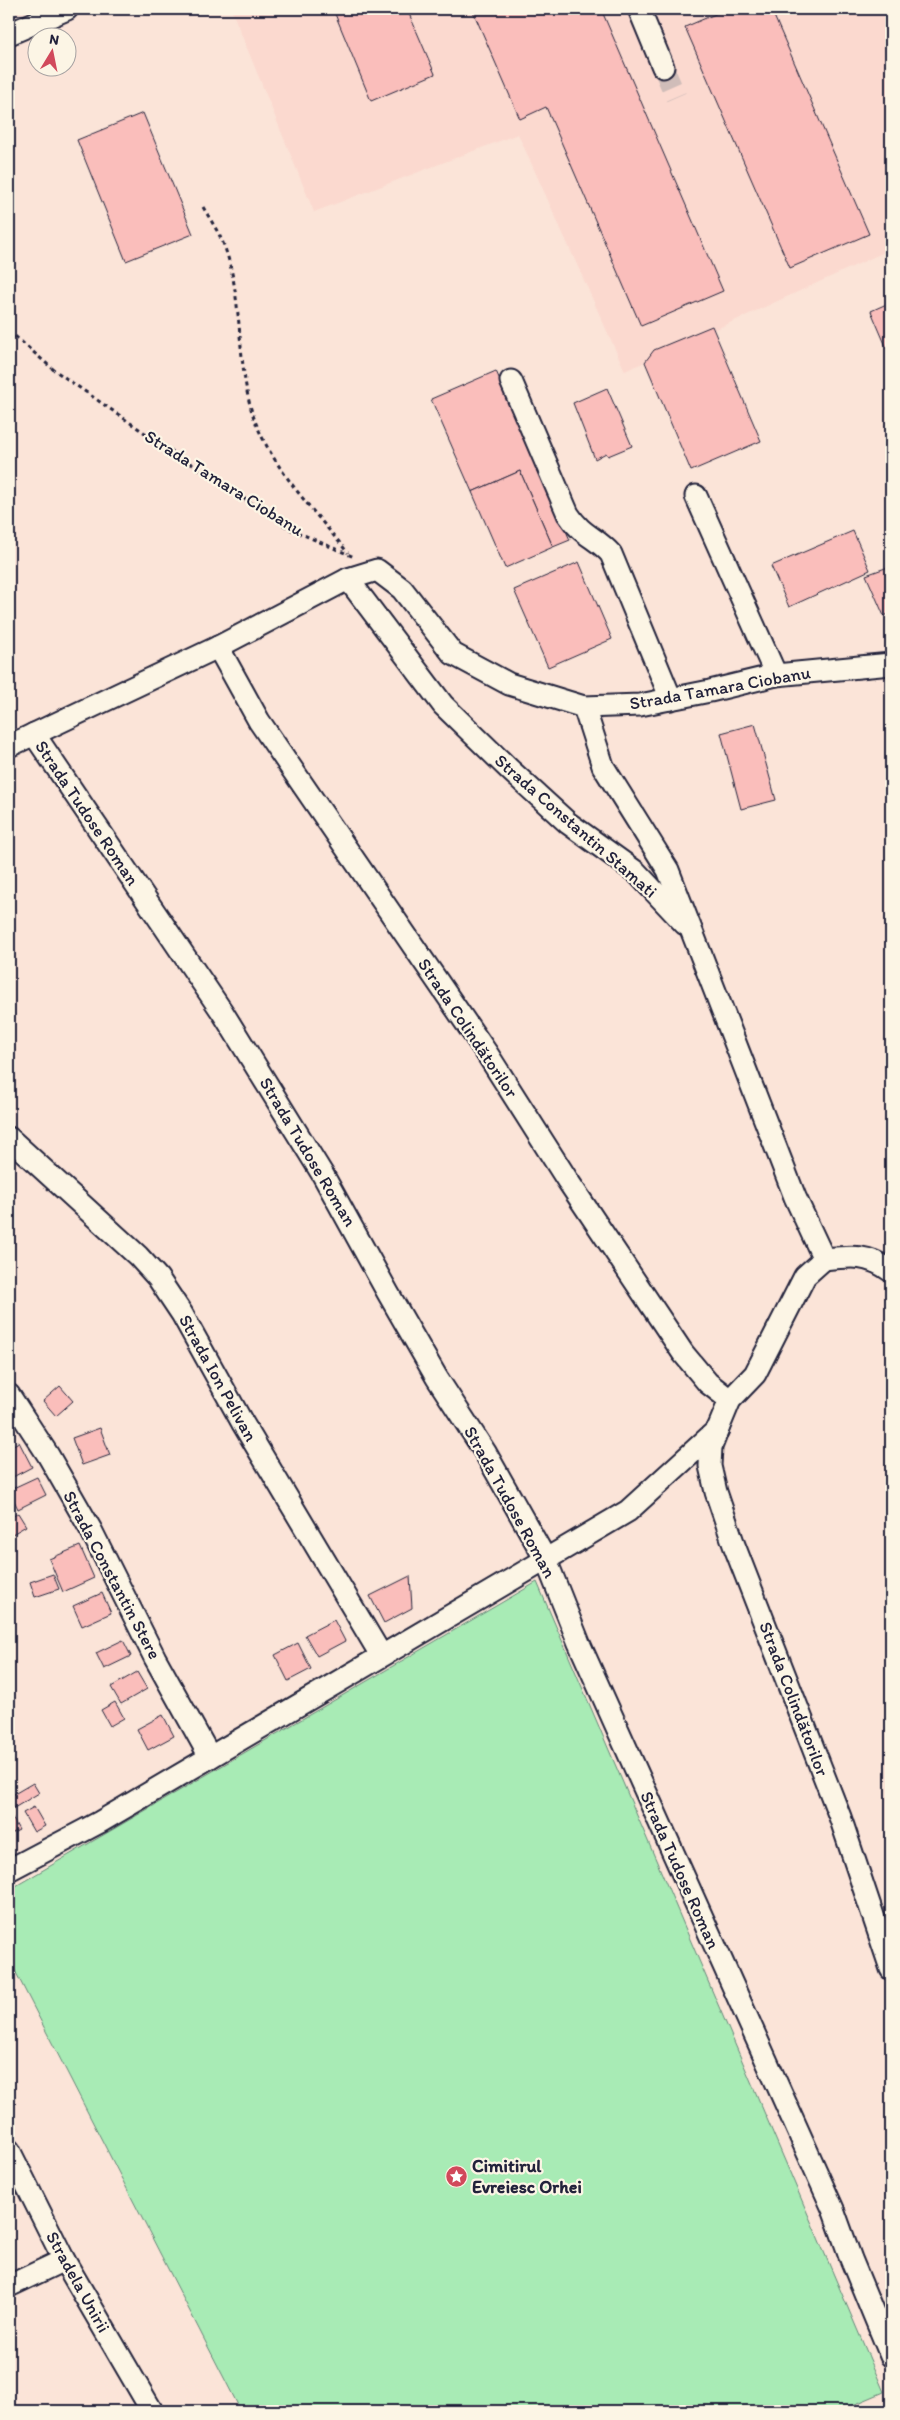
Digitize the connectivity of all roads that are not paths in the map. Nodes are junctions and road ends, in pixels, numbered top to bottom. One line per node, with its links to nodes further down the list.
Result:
1 (67, 9): 3 (street)
2 (639, 9): 4 (street)
3 (9, 34)
4 (663, 67)
5 (511, 381): 11 (street)
6 (696, 496): 10 (street)
7 (348, 579): 8 (street); 12 (street, Strada Tamara Ciobanu); 15 (street, Strada Constantin Stamati)
8 (218, 647): 13 (street); 20 (street, Strada Colindătorilor)
9 (891, 664): 10 (street, Strada Tamara Ciobanu)
10 (776, 675): 11 (street, Strada Tamara Ciobanu)
11 (671, 699): 12 (street, Strada Tamara Ciobanu)
12 (584, 707): 15 (street, Strada Constantin Stamati)
13 (34, 734): 14 (street); 22 (street, Strada Tudose Roman)
14 (9, 746)
15 (692, 932): 17 (street, Strada Constantin Stamati)
16 (9, 1138): 23 (street, Strada Ion Pelivan)
17 (824, 1259): 18 (street); 20 (street)
18 (891, 1271)
19 (9, 1395): 24 (street, Strada Constantin Stere)
20 (730, 1400): 21 (street, Strada Colindătorilor)
21 (718, 1429): 22 (street); 26 (street, Strada Colindătorilor)
22 (546, 1560): 23 (street); 30 (street, Strada Tudose Roman)
23 (382, 1655): 24 (street)
24 (210, 1758): 25 (street)
25 (9, 1870)
26 (891, 1969)
27 (9, 2150): 28 (street, Stradela Unirii)
28 (64, 2260): 29 (street); 31 (street, Stradela Unirii)
29 (9, 2286)
30 (891, 2356)
31 (152, 2411)

